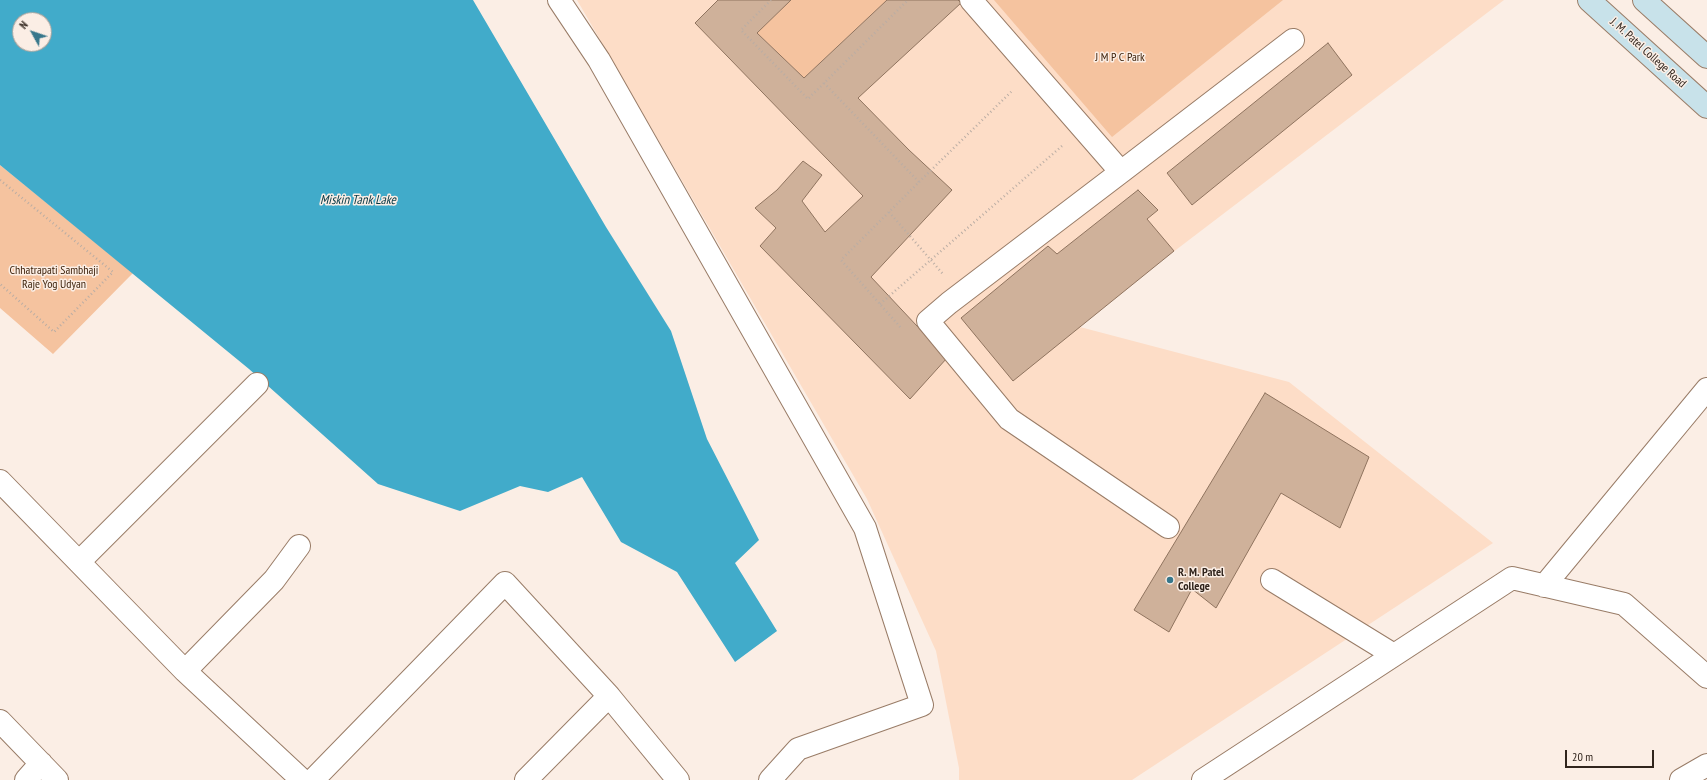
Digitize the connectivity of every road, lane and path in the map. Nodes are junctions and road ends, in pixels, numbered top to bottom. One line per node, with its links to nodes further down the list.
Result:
1 (559, 0): 43 (street)
2 (771, 0): 10 (path)
3 (908, 0): 10 (path)
4 (971, 0): 9 (street)
5 (1589, 0): 11 (main road, J. M. Patel College Road)
6 (1644, 0): 8 (main road)
7 (1293, 40): 13 (street)
8 (1707, 57)
9 (1032, 71): 12 (street); 15 (path)
10 (824, 83): 15 (path)
11 (1707, 107)
12 (1082, 128): 13 (street); 17 (path)
13 (1121, 172): 19 (street)
14 (0, 180): 18 (path)
15 (919, 182): 16 (path)
16 (889, 212): 17 (path); 20 (path)
17 (931, 260): 19 (path); 20 (path)
18 (0, 284)
19 (960, 294): 21 (street)
20 (880, 304): 21 (path)
21 (928, 322): 25 (street)
22 (257, 384): 27 (street)
23 (1707, 389): 29 (street)
24 (0, 481): 27 (street)
25 (1168, 527)
26 (299, 546): 31 (street)
27 (80, 561): 31 (street)
28 (1272, 580): 30 (street)
29 (1544, 586): 30 (street); 32 (street)
30 (1394, 655): 44 (street)
31 (185, 671): 39 (street)
32 (1707, 678)
33 (609, 696): 40 (street); 41 (street); 42 (street)
34 (0, 721): 35 (street)
35 (40, 763): 37 (street); 38 (street)
36 (1707, 764): 45 (street)
37 (26, 780)
38 (57, 780)
39 (302, 780)
40 (313, 780)
41 (526, 780)
42 (678, 780)
43 (770, 780)
44 (1203, 780)
45 (1681, 780)

